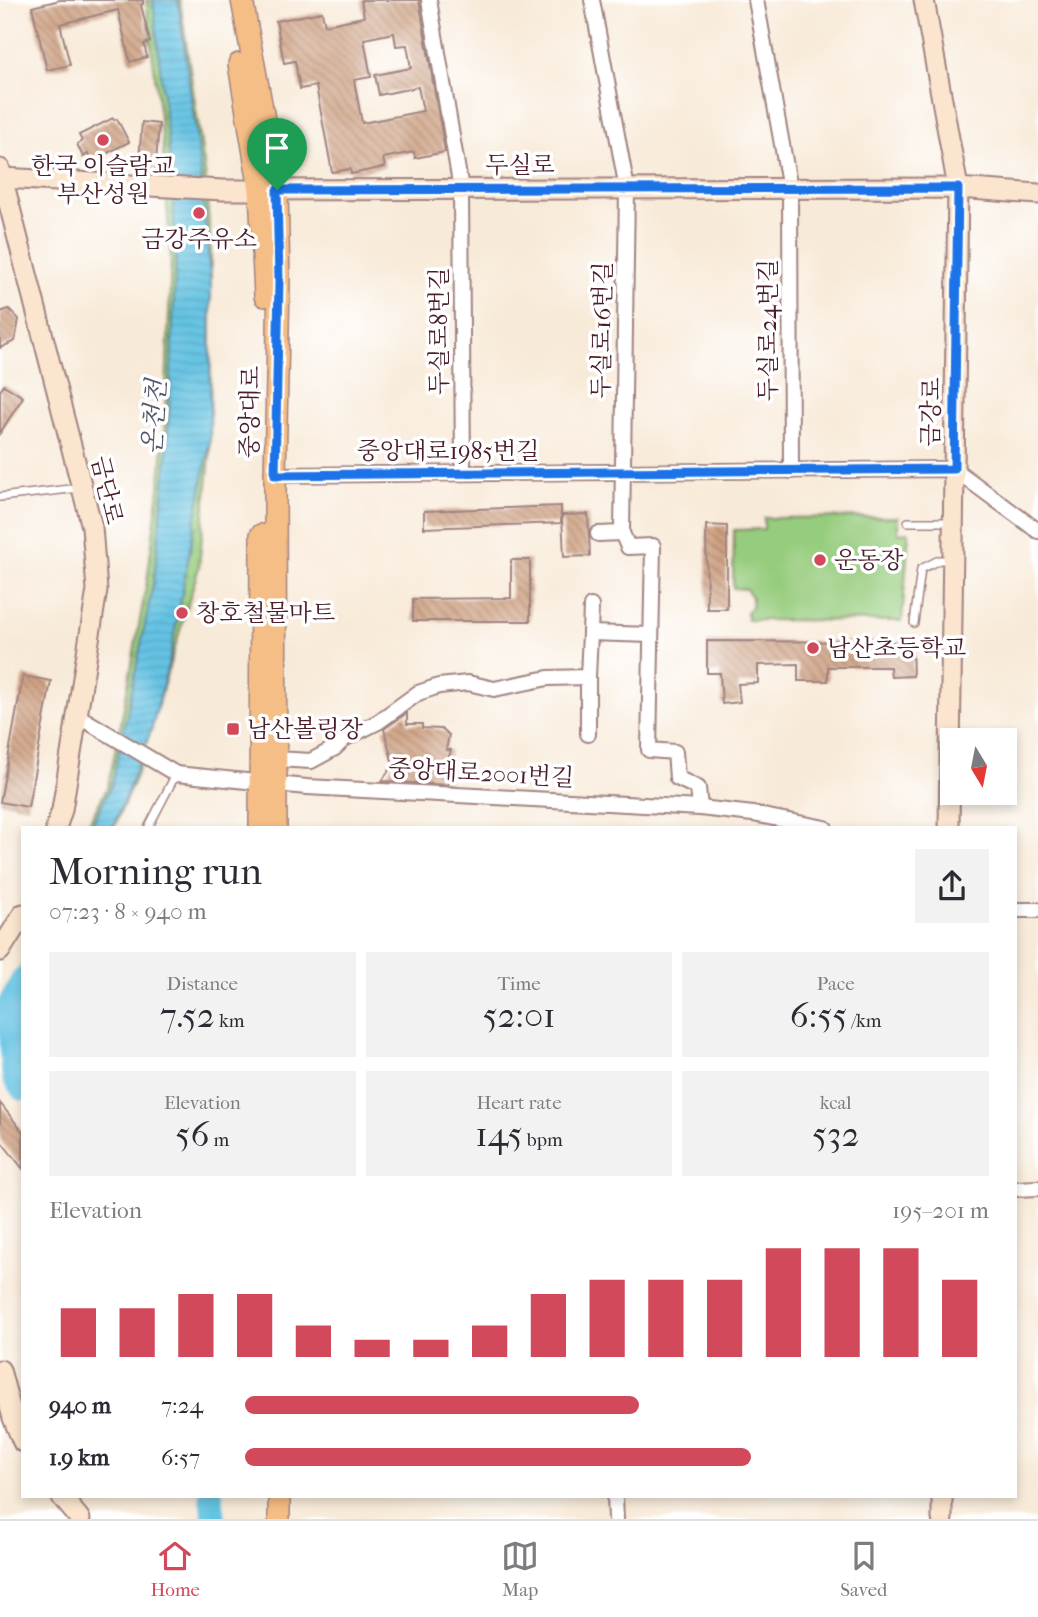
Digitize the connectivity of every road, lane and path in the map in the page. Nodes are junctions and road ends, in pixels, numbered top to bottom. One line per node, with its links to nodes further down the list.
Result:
1 (229, 0): 12 (main road, 중앙대로)
2 (242, 0): 12 (main road, 중앙대로)
3 (429, 0): 10 (street, 두실로8번길)
4 (592, 0): 11 (street, 두실로16번길)
5 (756, 0): 8 (street, 두실로24번길)
6 (924, 0): 9 (street, 금강로)
7 (1, 174): 12 (street, 두실로); 19 (street, 금단로)
8 (790, 188): 9 (street, 두실로); 11 (street, 두실로); 15 (street, 두실로24번길)
9 (958, 188): 13 (street, 두실로); 14 (street, 금강로)
10 (461, 189): 11 (street, 두실로); 12 (street, 두실로); 17 (street, 두실로8번길)
11 (627, 189): 16 (street, 두실로16번길)
12 (269, 190): 18 (main road, 중앙대로); 36 (main road, 중앙대로)
13 (1038, 194)
14 (954, 469): 15 (street, 중앙대로1985번길); 22 (street, 금강로); 23 (street)
15 (791, 471): 16 (street, 중앙대로1985번길)
16 (622, 472): 17 (street, 중앙대로1985번길); 24 (street)
17 (463, 473): 18 (street, 중앙대로1985번길)
18 (275, 475): 34 (main road, 중앙대로)
19 (82, 488): 20 (lane); 32 (street, 금단로)
20 (0, 498)
21 (908, 522): 22 (lane)
22 (954, 522): 26 (street, 금강로)
23 (1038, 531)
24 (622, 533): 25 (street); 30 (street)
25 (598, 534)
26 (953, 559): 28 (lane); 43 (street, 금강로)
27 (591, 606): 29 (street)
28 (914, 623)
29 (590, 633): 30 (street); 31 (street)
30 (651, 635): 37 (street)
31 (588, 677): 33 (street); 34 (street)
32 (78, 716): 35 (street); 38 (street, 금단로)
33 (588, 734)
34 (276, 759): 36 (main road, 중앙대로)
35 (176, 774): 36 (street); 39 (lane)
36 (268, 782): 37 (street, 중앙대로2001번길); 40 (main road, 중앙대로); 41 (main road, 중앙대로)
37 (700, 808): 42 (street, 중앙대로2001번길)
38 (57, 826)
39 (149, 826)
40 (260, 826)
41 (276, 826)
42 (815, 826)
43 (949, 826)
44 (1017, 911): 45 (street)
45 (1038, 911)
46 (21, 917): 47 (street)
47 (0, 951)
48 (1038, 1188): 49 (street)
49 (1017, 1189)
50 (0, 1370): 51 (street)
51 (6, 1413): 52 (street)
52 (21, 1439)
53 (63, 1498): 58 (street)
54 (267, 1498): 59 (main road)
55 (279, 1498): 60 (main road)
56 (615, 1498): 61 (street)
57 (942, 1498): 62 (street)
58 (80, 1519)
59 (267, 1519)
60 (279, 1519)
61 (616, 1519)
62 (942, 1519)

